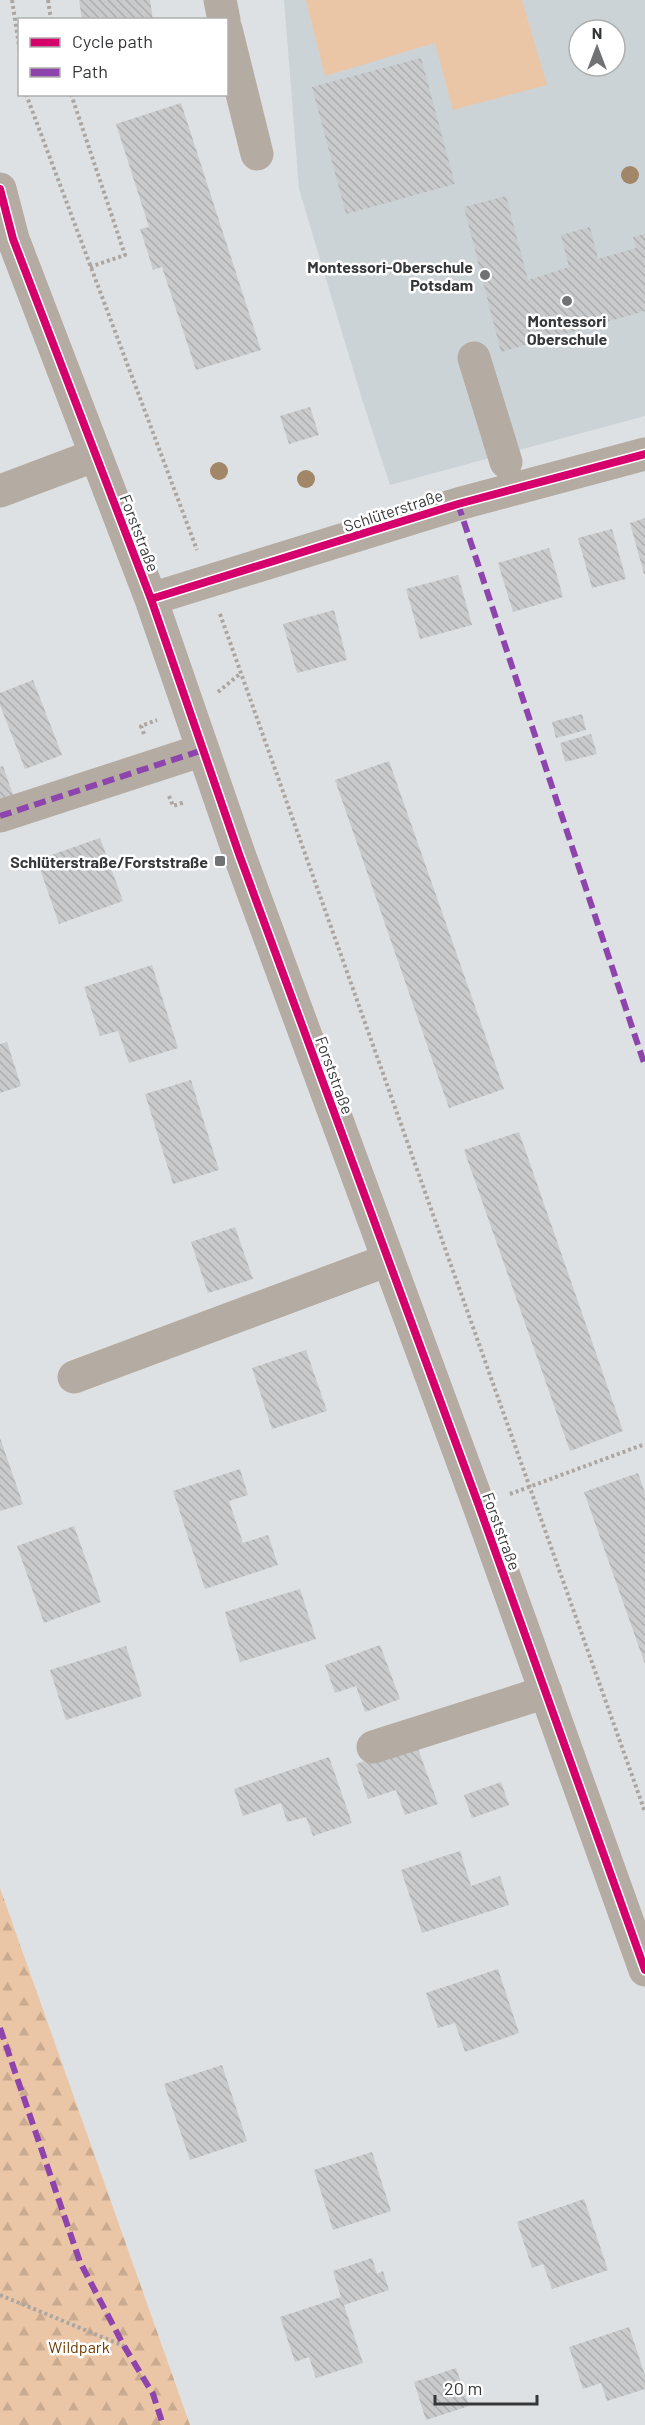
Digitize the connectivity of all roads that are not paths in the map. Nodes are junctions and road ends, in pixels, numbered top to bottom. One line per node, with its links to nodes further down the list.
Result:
1 (228, 40): 2 (street)
2 (257, 154)
3 (0, 189): 6 (street, Forststraße)
4 (474, 358): 7 (street)
5 (645, 454): 9 (street, Schlüterstraße)
6 (96, 455): 8 (street); 9 (street, Forststraße)
7 (506, 462)
8 (0, 491)
9 (151, 599): 10 (street, Forststraße)
10 (203, 750): 11 (street); 12 (street, Forststraße)
11 (0, 816)
12 (388, 1260): 13 (street); 14 (street, Forststraße)
13 (74, 1377)
14 (546, 1692): 15 (street); 16 (street, Forststraße)
15 (373, 1747)
16 (645, 1970)

